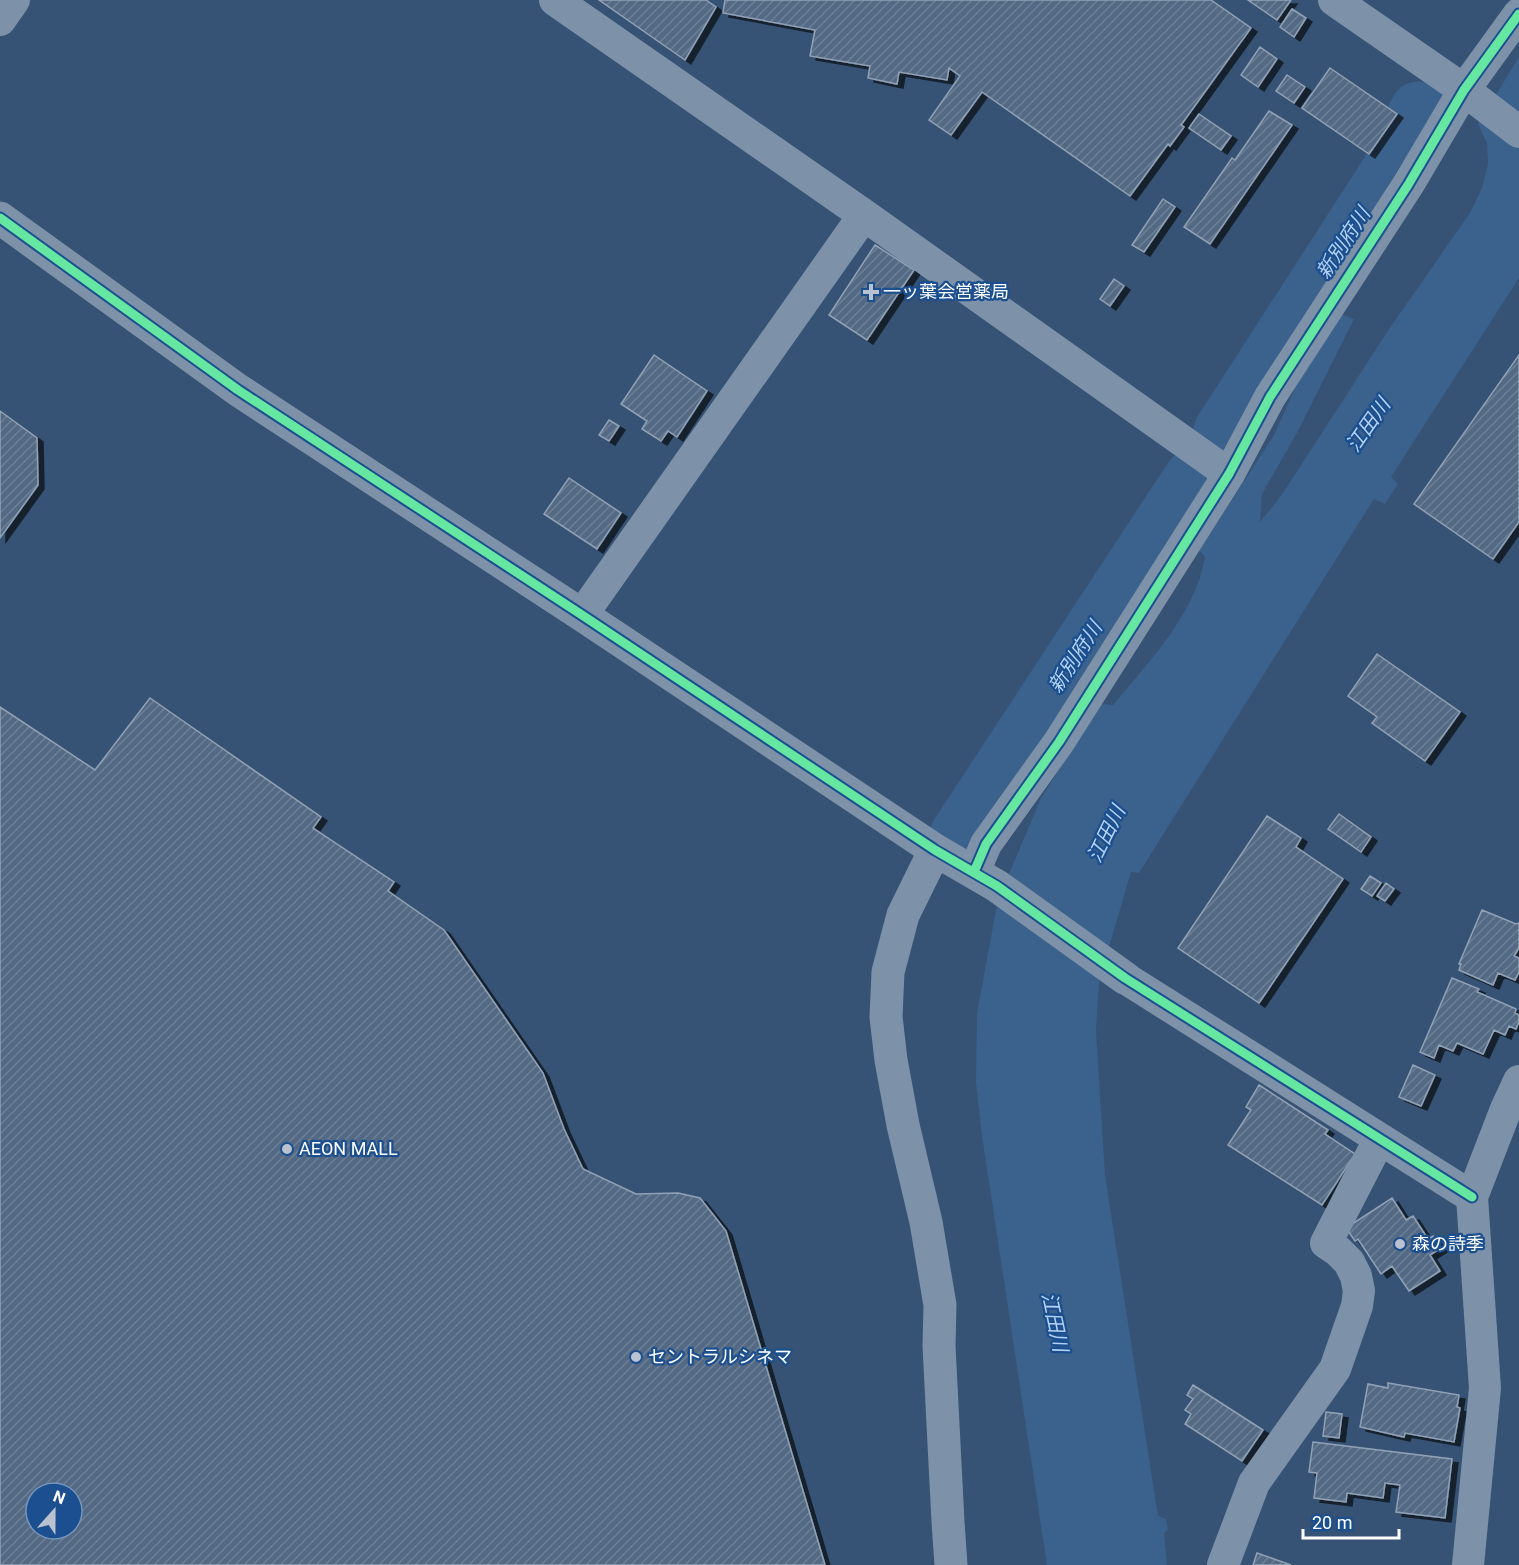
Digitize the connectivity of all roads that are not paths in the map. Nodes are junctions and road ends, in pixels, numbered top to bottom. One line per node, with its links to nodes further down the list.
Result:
1 (14, 0): 5 (street)
2 (555, 0): 9 (street)
3 (1334, 0): 6 (street)
4 (1519, 14): 6 (street)
5 (0, 20)
6 (1473, 98): 7 (street); 8 (street)
7 (1519, 132)
8 (1408, 185): 11 (street); 12 (street)
9 (864, 215): 12 (street); 13 (street)
10 (0, 218): 13 (street)
11 (1352, 310)
12 (1229, 474): 15 (street)
13 (582, 615): 14 (street)
14 (935, 850): 15 (street); 20 (street)
15 (985, 879): 16 (street)
16 (1125, 978): 18 (street)
17 (1519, 1081): 19 (street)
18 (1380, 1140): 19 (street); 21 (street)
19 (1472, 1197): 22 (street)
20 (951, 1565)
21 (1222, 1565)
22 (1468, 1565)

